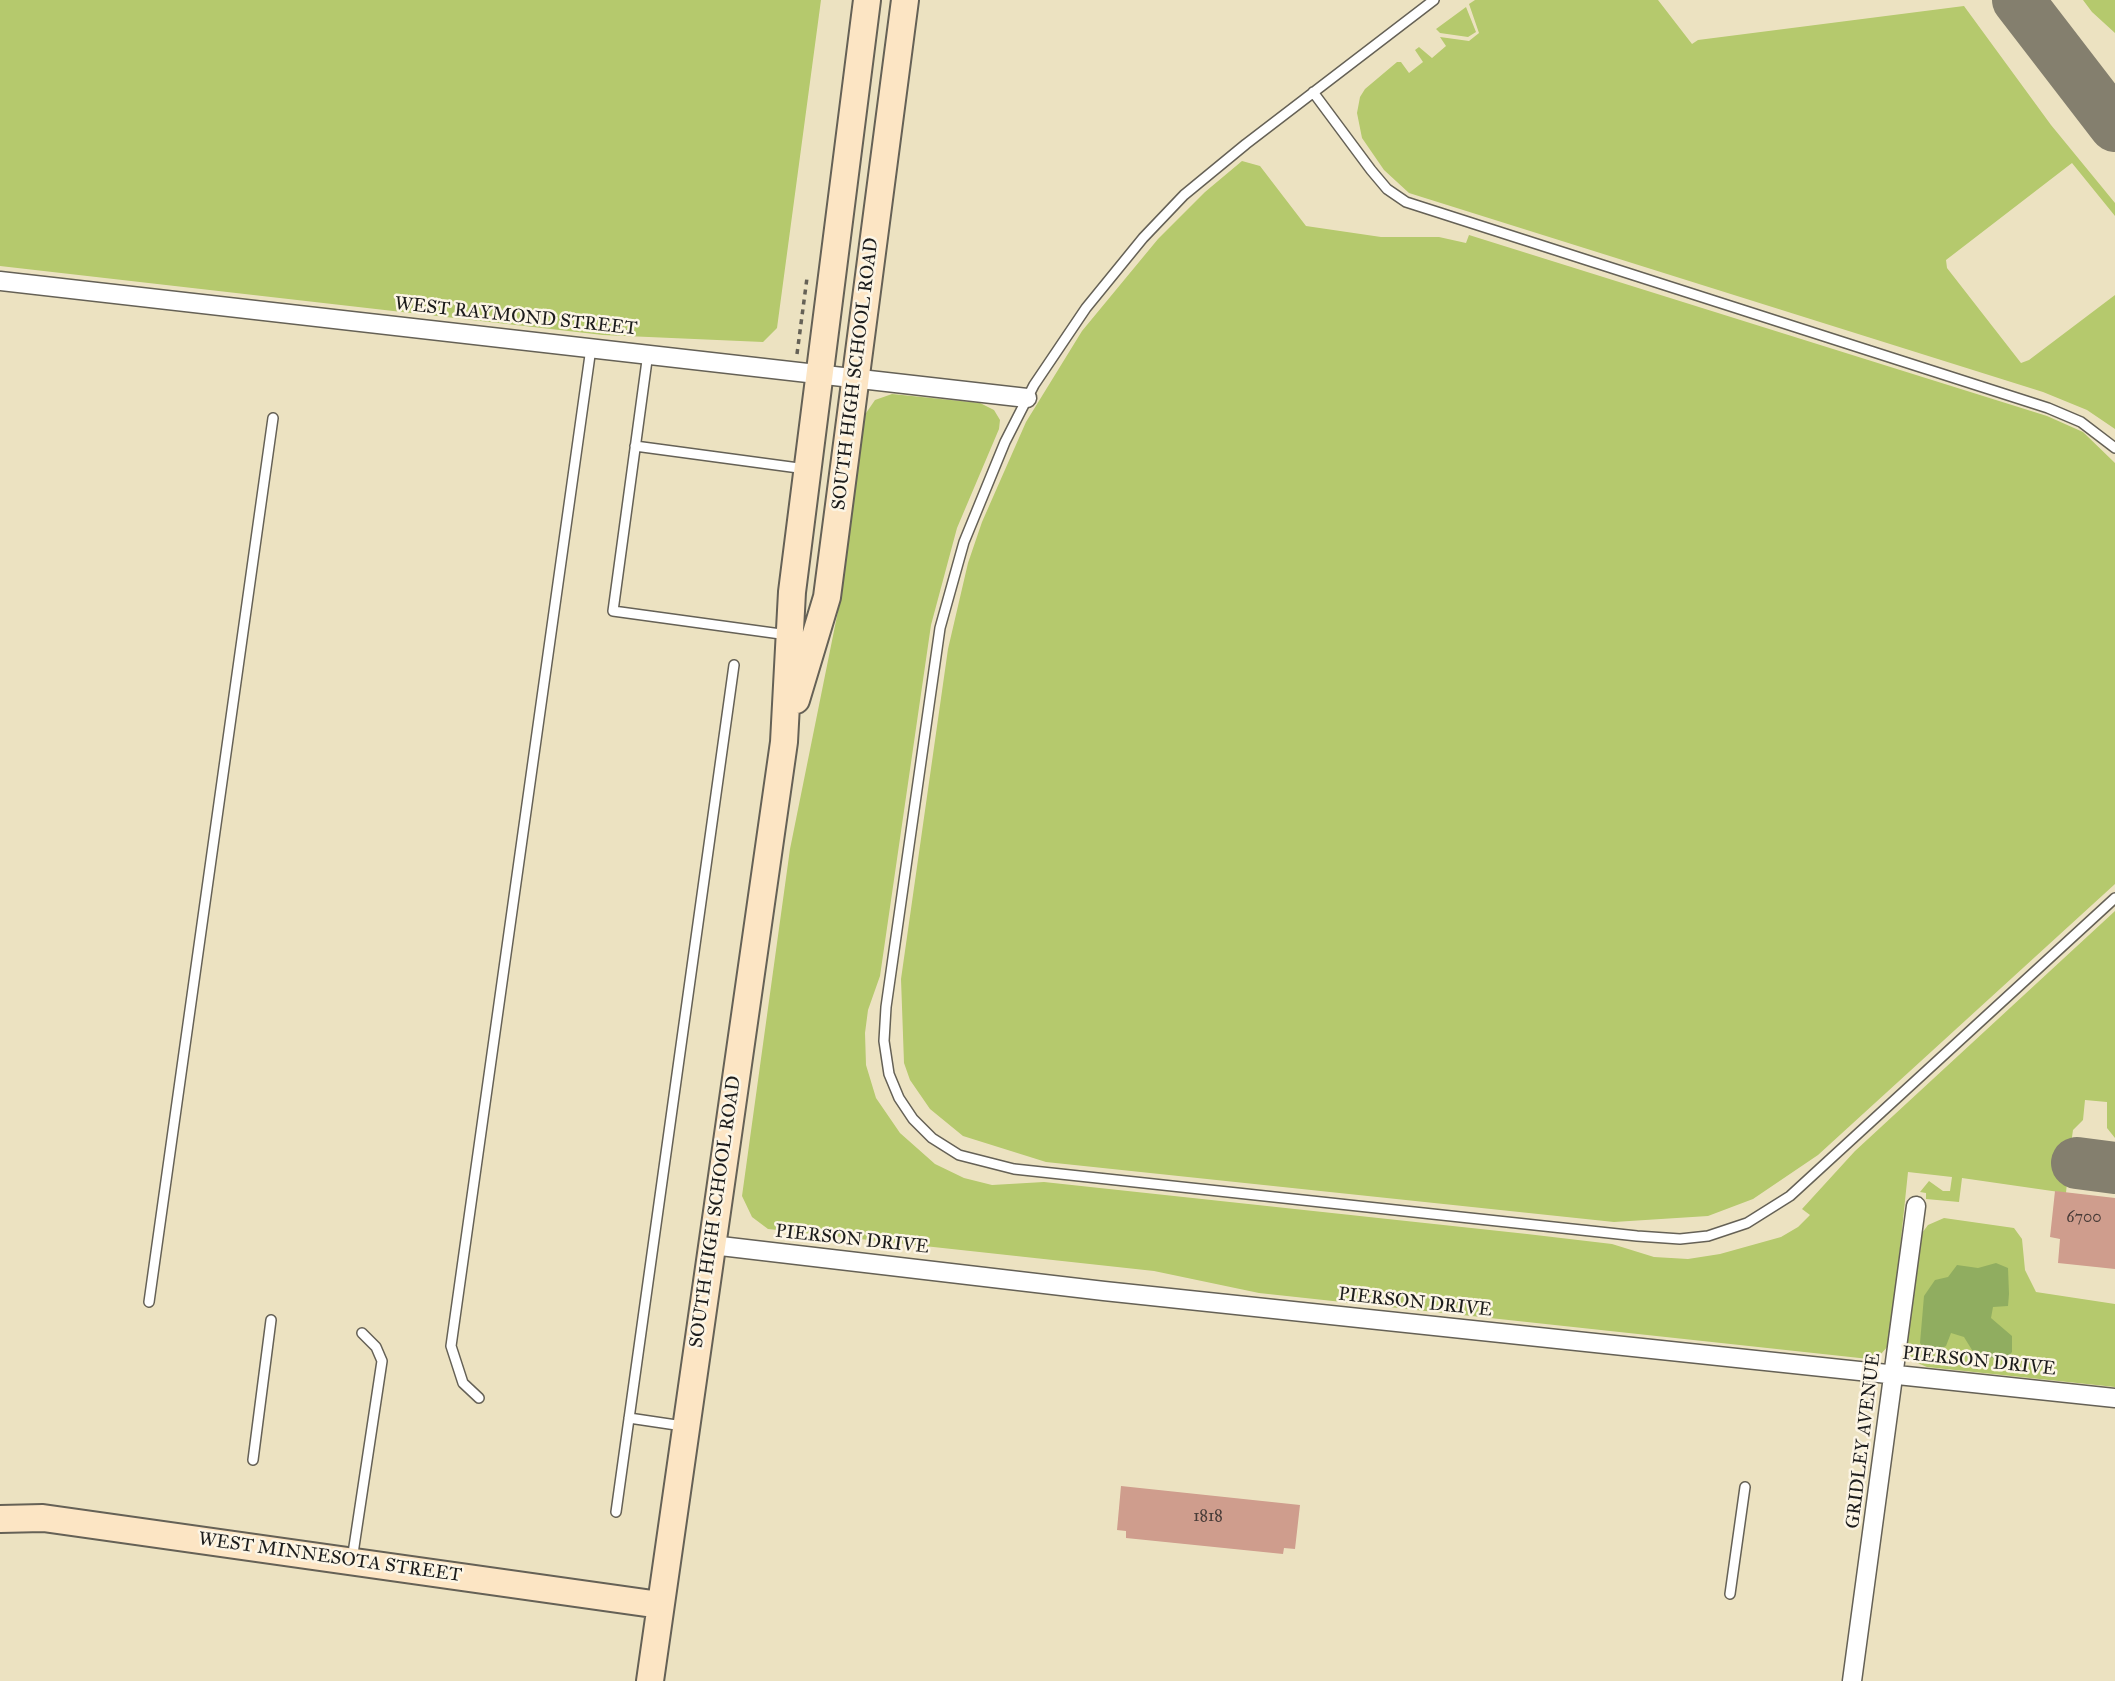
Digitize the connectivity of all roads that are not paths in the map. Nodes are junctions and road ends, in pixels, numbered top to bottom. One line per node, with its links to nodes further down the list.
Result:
1 (867, 0): 8 (street, SOUTH HIGH SCHOOL ROAD)
2 (905, 0): 9 (street, SOUTH HIGH SCHOOL ROAD)
3 (1434, 0): 4 (lane)
4 (1313, 92): 10 (lane); 13 (lane)
5 (0, 281): 6 (street, WEST RAYMOND STREET)
6 (592, 348): 7 (street, WEST RAYMOND STREET); 25 (lane)
7 (648, 353): 8 (street, WEST RAYMOND STREET); 12 (lane)
8 (821, 372): 9 (street, WEST RAYMOND STREET); 14 (street, SOUTH HIGH SCHOOL ROAD)
9 (856, 376): 10 (street, WEST RAYMOND STREET); 17 (street, SOUTH HIGH SCHOOL ROAD)
10 (1027, 398): 18 (lane)
11 (273, 418): 21 (lane)
12 (635, 446): 14 (lane); 15 (lane)
13 (2115, 448)
14 (808, 469): 15 (street, SOUTH HIGH SCHOOL ROAD)
15 (790, 635): 17 (street, SOUTH HIGH SCHOOL ROAD)
16 (734, 665): 27 (lane)
17 (784, 742): 20 (street, SOUTH HIGH SCHOOL ROAD)
18 (2115, 898)
19 (1916, 1206): 24 (street, GRIDLEY AVENUE)
20 (712, 1245): 24 (street, PIERSON DRIVE); 28 (street, SOUTH HIGH SCHOOL ROAD)
21 (149, 1302)
22 (271, 1320): 29 (lane)
23 (362, 1333): 33 (lane)
24 (1895, 1374): 26 (street, PIERSON DRIVE); 37 (street, GRIDLEY AVENUE)
25 (479, 1398)
26 (2115, 1398)
27 (629, 1418): 28 (lane); 31 (lane)
28 (686, 1426): 35 (street, SOUTH HIGH SCHOOL ROAD)
29 (253, 1460)
30 (1745, 1487): 34 (lane)
31 (616, 1512)
32 (0, 1519): 33 (street, WEST MINNESOTA STREET)
33 (352, 1561): 35 (street, WEST MINNESOTA STREET)
34 (1730, 1594)
35 (660, 1605): 36 (street, SOUTH HIGH SCHOOL ROAD)
36 (650, 1681)
37 (1852, 1681)

